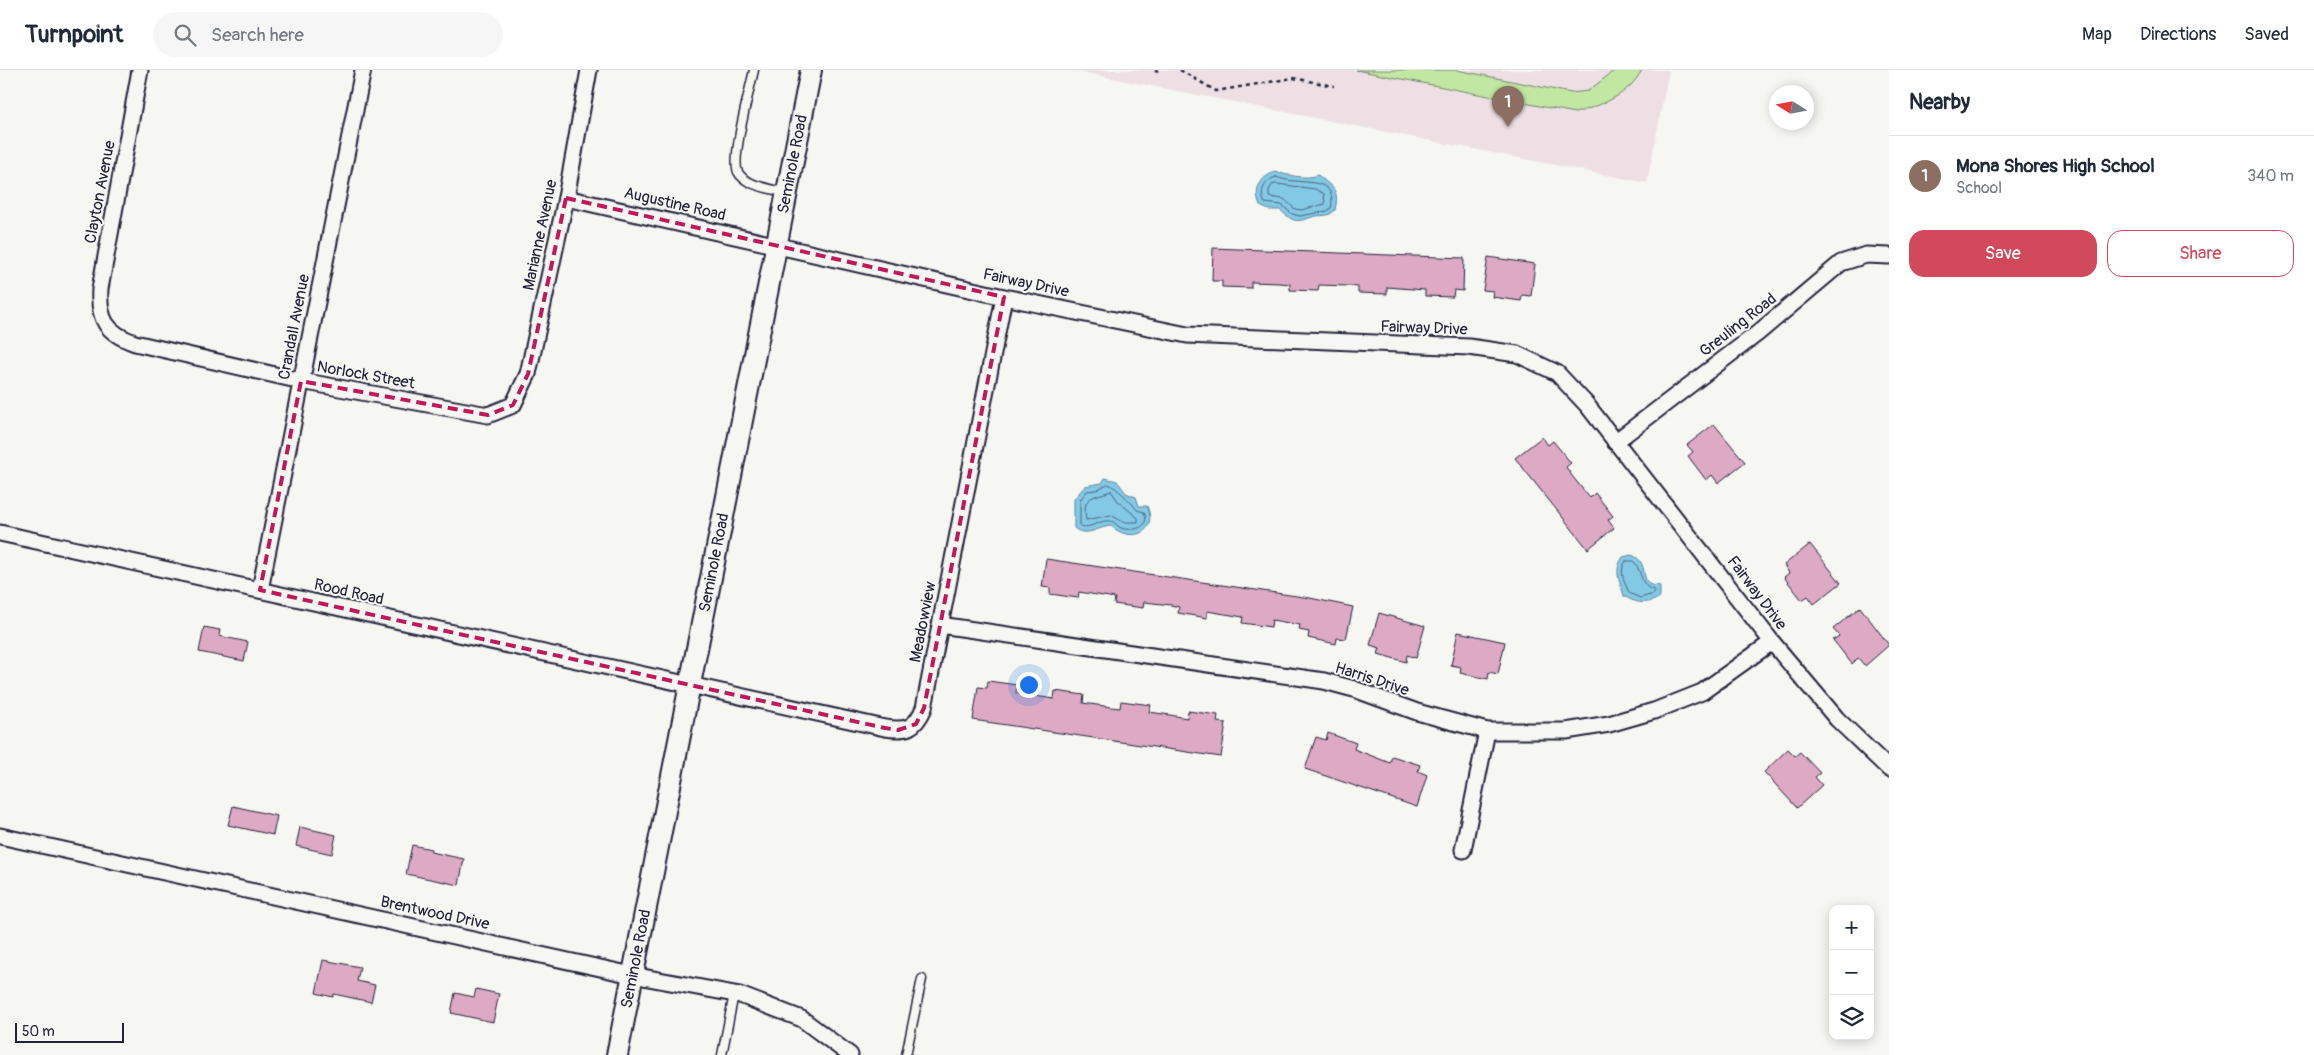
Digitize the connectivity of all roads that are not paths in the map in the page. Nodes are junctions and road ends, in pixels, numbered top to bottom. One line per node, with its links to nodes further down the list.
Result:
1 (140, 70): 11 (street, Clayton Avenue)
2 (363, 70): 12 (street, Crandall Avenue)
3 (589, 70): 7 (street, Marianne Avenue)
4 (754, 70): 6 (lane)
5 (811, 70): 6 (street, Seminole Road)
6 (787, 193): 8 (street, Seminole Road)
7 (566, 198): 8 (street, Augustine Road); 13 (street, Marianne Avenue)
8 (776, 246): 10 (street, Fairway Drive); 19 (street, Seminole Road)
9 (1889, 256): 14 (street, Greuling Road)
10 (1004, 297): 14 (street, Fairway Drive); 17 (street, Meadowview)
11 (103, 320): 12 (street, Norlock Street)
12 (301, 381): 13 (street, Norlock Street); 16 (street, Crandall Avenue)
13 (513, 405)
14 (1615, 442): 18 (street, Fairway Drive)
15 (0, 533): 16 (street, Rood Road)
16 (260, 590): 19 (street, Rood Road)
17 (940, 625): 19 (street, Meadowview); 20 (street, Harris Drive)
18 (1772, 642): 20 (street, Harris Drive); 21 (street, Fairway Drive)
19 (690, 686): 24 (street, Seminole Road)
20 (1487, 731): 23 (street)
21 (1889, 770)
22 (0, 836): 24 (street, Brentwood Drive)
23 (1463, 850)
24 (632, 976): 26 (street, Brentwood Drive); 27 (street, Seminole Road)
25 (922, 979): 30 (lane)
26 (734, 994): 28 (lane); 29 (street, Brentwood Drive)
27 (617, 1055)
28 (722, 1055)
29 (850, 1055)
30 (906, 1055)

